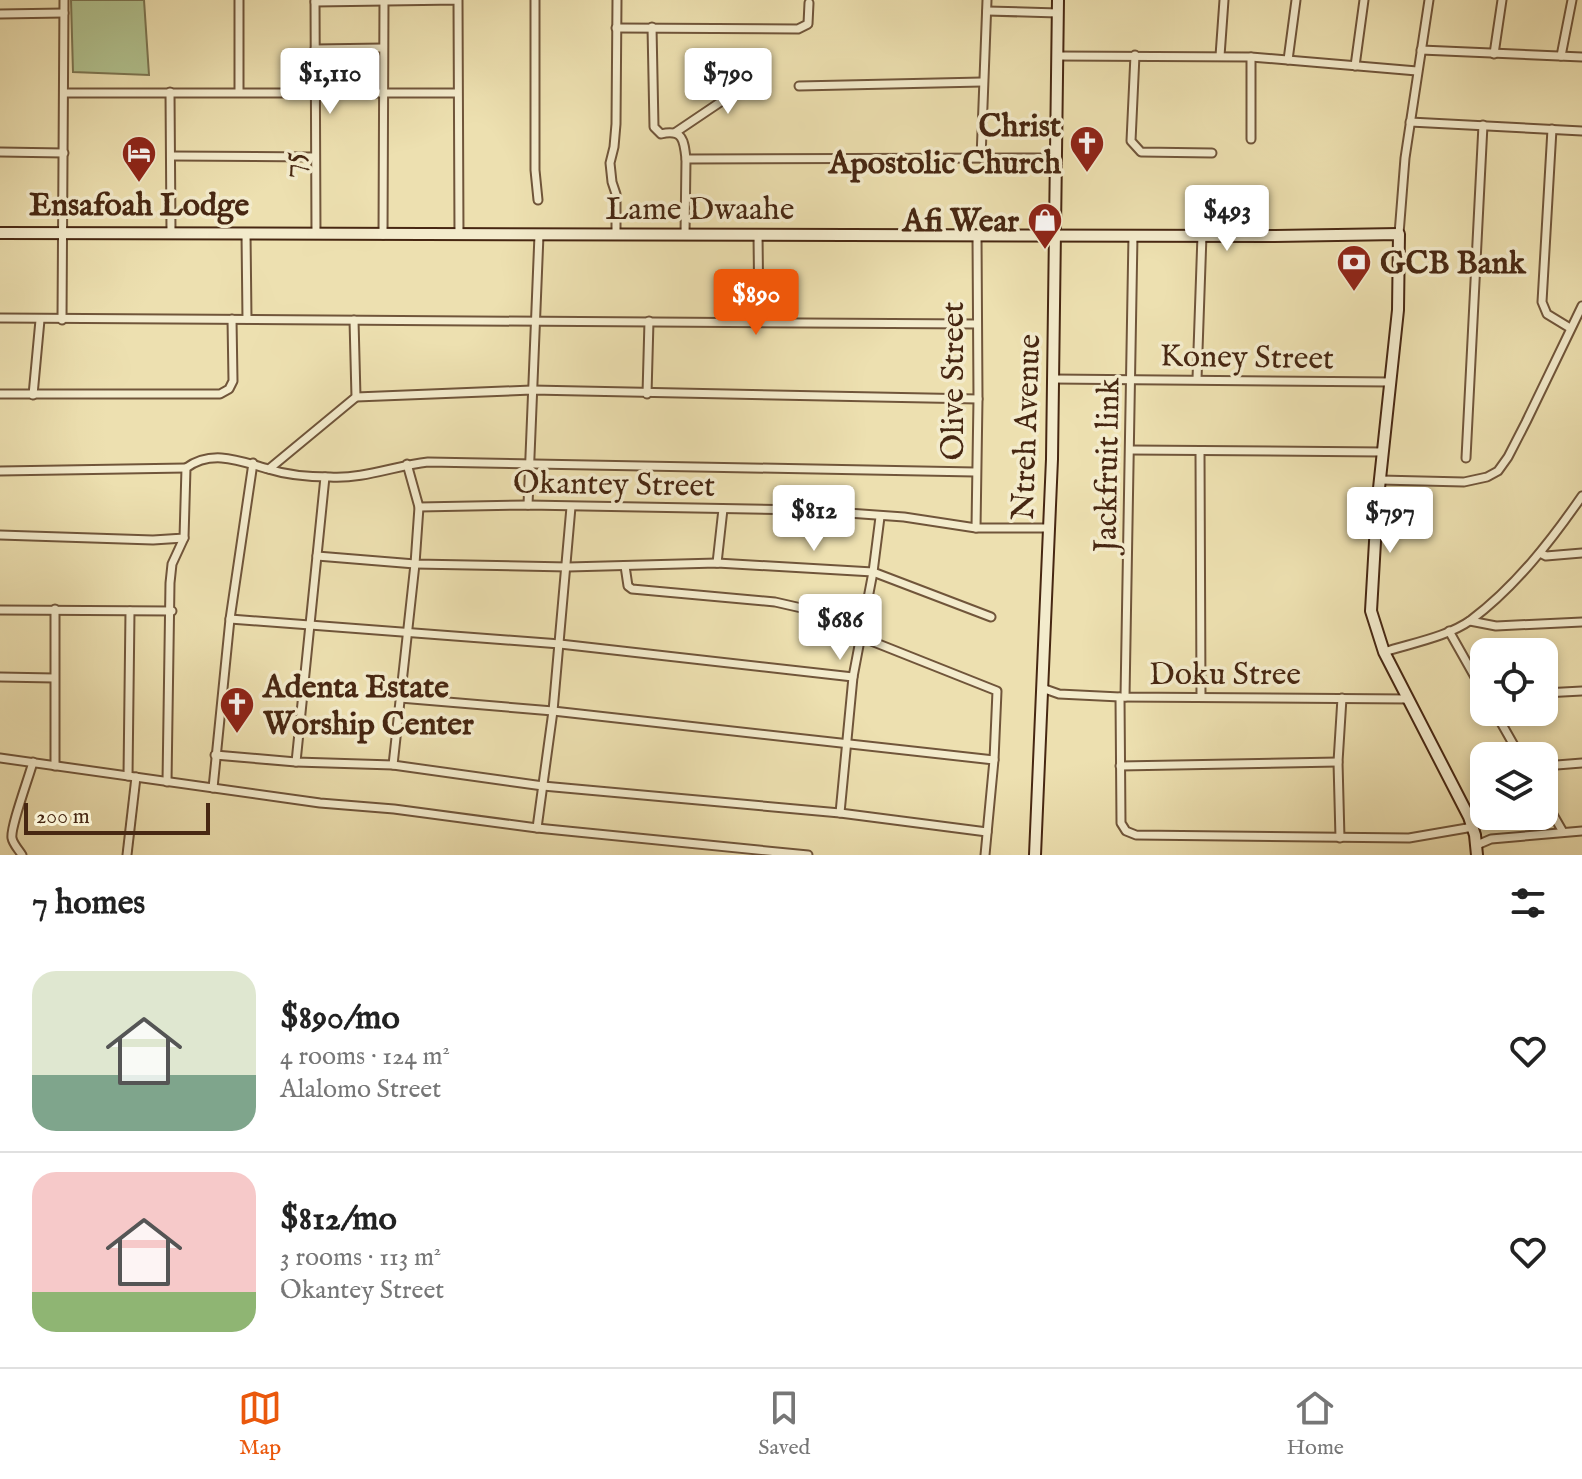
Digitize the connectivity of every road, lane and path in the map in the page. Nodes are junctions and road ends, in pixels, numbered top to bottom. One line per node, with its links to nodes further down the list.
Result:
1 (64, 0): 18 (street)
2 (239, 0): 40 (street)
3 (384, 0): 4 (street); 15 (street); 23 (street)
4 (458, 0): 44 (street)
5 (535, 0): 59 (street)
6 (617, 0): 22 (street)
7 (987, 0): 17 (street)
8 (1058, 0): 19 (street, Ntreh Avenue)
9 (1224, 0): 29 (street)
10 (1296, 0): 33 (street)
11 (1364, 0): 34 (street)
12 (1429, 0): 25 (street)
13 (1502, 0): 26 (street)
14 (1572, 0): 30 (street)
15 (315, 1): 24 (street, 75)
16 (809, 3): 21 (street)
17 (987, 11): 19 (street); 36 (street)
18 (64, 13): 20 (street); 41 (street)
19 (1058, 13): 28 (street, Ntreh Avenue)
20 (0, 14)
21 (652, 27): 22 (street); 49 (street)
22 (616, 28): 63 (street)
23 (383, 48): 24 (street); 43 (street)
24 (315, 49): 42 (street, 75)
25 (1421, 50): 26 (street); 35 (street)
26 (1494, 54): 30 (street)
27 (1135, 55): 28 (street); 29 (street); 53 (street)
28 (1057, 56): 57 (street, Ntreh Avenue)
29 (1220, 56): 31 (street)
30 (1561, 56): 32 (street)
31 (1251, 57): 33 (street); 50 (street)
32 (1582, 57)
33 (1288, 60): 34 (street)
34 (1355, 66): 35 (street)
35 (1417, 71): 45 (street)
36 (982, 82): 38 (street); 56 (street)
37 (712, 85): 49 (street)
38 (799, 86)
39 (170, 92): 40 (street); 41 (street); 54 (street)
40 (239, 92): 42 (street)
41 (65, 93): 52 (street)
42 (315, 93): 43 (street); 55 (street, 75)
43 (383, 93): 44 (street); 70 (street)
44 (457, 93): 71 (street)
45 (1410, 122): 46 (street); 69 (street)
46 (1483, 125): 47 (street); 101 (street)
47 (1552, 129): 48 (street); 87 (street)
48 (1582, 131)
49 (676, 132): 58 (street)
50 (1251, 139)
51 (0, 152): 52 (street)
52 (64, 153): 64 (street)
53 (1212, 153)
54 (171, 156): 55 (street); 60 (street)
55 (315, 157): 65 (street, 75)
56 (981, 158): 57 (street); 58 (street)
57 (1055, 158): 73 (street, Ntreh Avenue)
58 (686, 159): 66 (street)
59 (538, 200)
60 (171, 232): 62 (street, Lame Dwaahe); 64 (street, Lame Dwaahe)
61 (0, 233): 64 (street, Lame Dwaahe)
62 (246, 233): 65 (street, Lame Dwaahe); 79 (street)
63 (616, 233): 66 (street, Lame Dwaahe); 72 (street, Lame Dwaahe)
64 (64, 234): 82 (street)
65 (316, 234): 70 (street, Lame Dwaahe)
66 (685, 234): 67 (street, Lame Dwaahe)
67 (758, 234): 68 (street, Lame Dwaahe); 85 (street)
68 (977, 234): 73 (street, Lame Dwaahe); 86 (street, Olive Street)
69 (1399, 234): 75 (street, Lame Dwaahe); 91 (street)
70 (383, 235): 71 (street, Lame Dwaahe)
71 (459, 235): 72 (street, Lame Dwaahe)
72 (539, 235): 80 (street)
73 (1055, 235): 74 (street, Lame Dwaahe); 88 (street, Ntreh Avenue)
74 (1133, 235): 75 (street, Lame Dwaahe); 89 (street, Jackfruit link)
75 (1202, 235): 90 (street)
76 (1582, 306): 87 (street)
77 (0, 318): 81 (street)
78 (232, 319): 79 (street); 82 (street); 95 (street)
79 (247, 319): 83 (street)
80 (535, 319): 83 (street); 84 (street); 92 (street)
81 (40, 320): 82 (street); 95 (street)
82 (62, 320)
83 (354, 320): 96 (street)
84 (649, 321): 85 (street); 94 (street)
85 (759, 322): 86 (street)
86 (977, 324): 97 (street, Olive Street)
87 (1570, 328): 110 (street)
88 (1053, 379): 89 (street, Koney Street); 118 (street, Ntreh Avenue)
89 (1132, 379): 90 (street, Koney Street); 98 (street, Jackfruit link)
90 (1197, 379): 91 (street, Koney Street)
91 (1391, 382): 100 (street)
92 (532, 390): 94 (street); 96 (street); 103 (street)
93 (0, 394): 95 (street)
94 (647, 394): 97 (street)
95 (33, 395)
96 (356, 397): 106 (street)
97 (978, 399): 108 (street, Olive Street)
98 (1130, 450): 99 (street); 152 (street, Jackfruit link)
99 (1200, 452): 100 (street); 151 (street)
100 (1383, 452): 110 (street)
101 (1466, 458)
102 (253, 463): 105 (street); 106 (street); 134 (street)
103 (531, 463): 104 (street); 108 (street); 112 (street)
104 (407, 464): 109 (street); 113 (street)
105 (186, 468): 107 (street); 120 (street)
106 (269, 469): 109 (street)
107 (0, 471)
108 (975, 472): 117 (street, Olive Street)
109 (325, 477): 123 (street)
110 (1380, 480): 143 (street)
111 (1582, 496): 121 (street)
112 (528, 505): 113 (street, Okantey Street); 114 (street, Okantey Street)
113 (419, 507): 125 (street)
114 (571, 507): 115 (street, Okantey Street); 127 (street)
115 (723, 509): 116 (street, Okantey Street); 124 (street)
116 (880, 517): 117 (street, Okantey Street); 128 (street)
117 (976, 528): 118 (street, Okantey Street)
118 (1048, 528): 148 (street, Ntreh Avenue)
119 (0, 535): 120 (street)
120 (184, 538): 132 (street)
121 (1540, 553): 122 (street); 135 (street)
122 (1582, 553)
123 (317, 556): 125 (street); 138 (street)
124 (717, 563): 126 (street); 128 (street)
125 (415, 564): 127 (street); 139 (street)
126 (625, 566): 127 (street); 136 (street)
127 (568, 567): 142 (street)
128 (873, 572): 133 (street); 136 (street)
129 (55, 609): 130 (street); 131 (street); 147 (street)
130 (0, 610)
131 (130, 611): 132 (street); 169 (street)
132 (172, 611): 170 (street)
133 (991, 617)
134 (230, 619): 138 (street); 158 (street)
135 (1470, 621): 137 (street); 140 (street)
136 (863, 622): 141 (street)
137 (1582, 622)
138 (312, 627): 139 (street); 162 (street)
139 (406, 631): 142 (street); 153 (street)
140 (1449, 631): 143 (street); 144 (street)
141 (861, 637): 146 (street); 160 (street)
142 (560, 644): 146 (street); 156 (street)
143 (1384, 652): 155 (street)
144 (1470, 668)
145 (0, 677): 147 (street)
146 (853, 677): 157 (street)
147 (54, 678): 167 (street)
148 (1042, 688): 152 (street, Doku Stree); 191 (street, Ntreh Avenue)
149 (1582, 691): 150 (street)
150 (1558, 692)
151 (1201, 696): 152 (street, Doku Stree); 154 (street, Doku Stree)
152 (1123, 697): 168 (street, Jackfruit link)
153 (400, 698): 156 (street); 165 (street)
154 (1342, 698): 155 (street, Doku Stree); 163 (street)
155 (1408, 699): 174 (street)
156 (553, 711): 157 (street); 171 (street)
157 (846, 745): 160 (street); 173 (street)
158 (215, 755): 162 (street); 172 (street)
159 (0, 758): 161 (street)
160 (994, 760): 182 (street)
161 (33, 762): 167 (street); 179 (street)
162 (296, 762): 165 (street)
163 (1338, 762): 168 (street); 184 (street)
164 (1582, 763): 166 (street)
165 (393, 765): 171 (street)
166 (1558, 765)
167 (55, 766): 169 (street)
168 (1120, 766): 184 (street, Jackfruit link)
169 (132, 777): 170 (street); 188 (street)
170 (167, 782): 172 (street)
171 (543, 786): 173 (street); 176 (street)
172 (213, 788): 176 (street)
173 (840, 813): 182 (street)
174 (1470, 821)
175 (1558, 823): 183 (street)
176 (537, 828): 186 (street)
177 (1470, 828): 184 (street)
178 (0, 829): 179 (street)
179 (13, 829): 187 (street)
180 (1474, 830): 185 (street)
181 (1582, 831): 183 (street)
182 (987, 832): 190 (street)
183 (1563, 832): 185 (street)
184 (1340, 838)
185 (1477, 850)
186 (740, 852): 189 (street)
187 (22, 855)
188 (127, 855)
189 (808, 855)
190 (985, 855)
191 (1035, 855)

